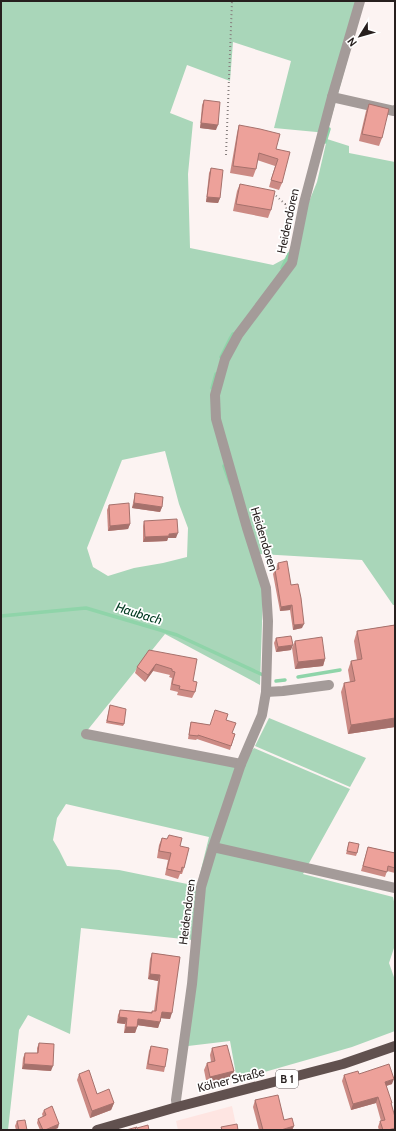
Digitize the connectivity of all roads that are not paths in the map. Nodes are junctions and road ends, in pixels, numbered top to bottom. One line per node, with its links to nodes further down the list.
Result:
1 (360, 1): 2 (street, Heidendoren)
2 (332, 98): 3 (street); 5 (street, Heidendoren)
3 (395, 110)
4 (329, 685): 5 (street)
5 (266, 692): 7 (street, Heidendoren)
6 (86, 734): 7 (street)
7 (241, 764): 8 (street, Heidendoren)
8 (213, 847): 9 (street); 11 (street, Heidendoren)
9 (395, 888)
10 (395, 1046): 11 (main road, Kölner Straße / B 1)
11 (177, 1107): 12 (main road, Kölner Straße / B 1)
12 (97, 1130)

